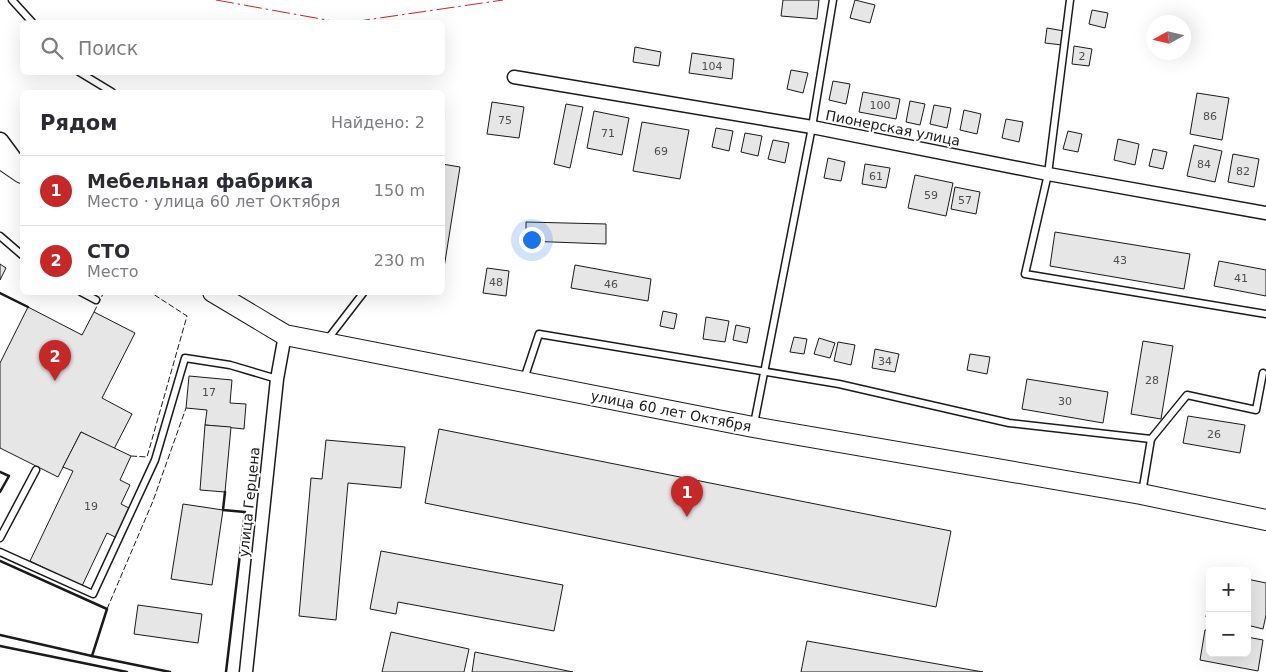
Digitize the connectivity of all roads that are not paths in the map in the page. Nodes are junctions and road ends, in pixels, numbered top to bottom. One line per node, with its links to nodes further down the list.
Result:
1 (12, 0): 4 (lane)
2 (833, 0): 8 (lane)
3 (1070, 0): 13 (lane)
4 (30, 20)
5 (83, 75): 7 (lane)
6 (514, 77): 8 (street, Пионерская улица)
7 (109, 90)
8 (812, 127): 13 (street, Пионерская улица); 24 (lane)
9 (0, 141): 11 (street)
10 (0, 158): 12 (main road)
11 (20, 170)
12 (20, 172)
13 (1048, 174): 14 (street, Пионерская улица); 21 (lane)
14 (1266, 213)
15 (0, 236): 16 (lane)
16 (20, 253)
17 (87, 295): 20 (lane)
18 (218, 295): 22 (main road, улица 60 лет Октября)
19 (362, 295): 23 (lane)
20 (96, 300)
21 (1266, 314)
22 (285, 335): 23 (main road, улица 60 лет Октября); 26 (street, улица Герцена)
23 (325, 343): 27 (main road, улица 60 лет Октября)
24 (765, 372): 27 (lane); 28 (lane); 29 (lane)
25 (1263, 373): 29 (lane)
26 (277, 379): 34 (lane); 35 (street, улица Герцена)
27 (523, 382): 28 (main road, улица 60 лет Октября)
28 (753, 427): 31 (main road, улица 60 лет Октября)
29 (1151, 439): 31 (lane)
30 (36, 470): 33 (lane)
31 (1142, 494): 32 (main road, улица 60 лет Октября)
32 (1266, 520)
33 (0, 538)
34 (0, 552)
35 (246, 672)

